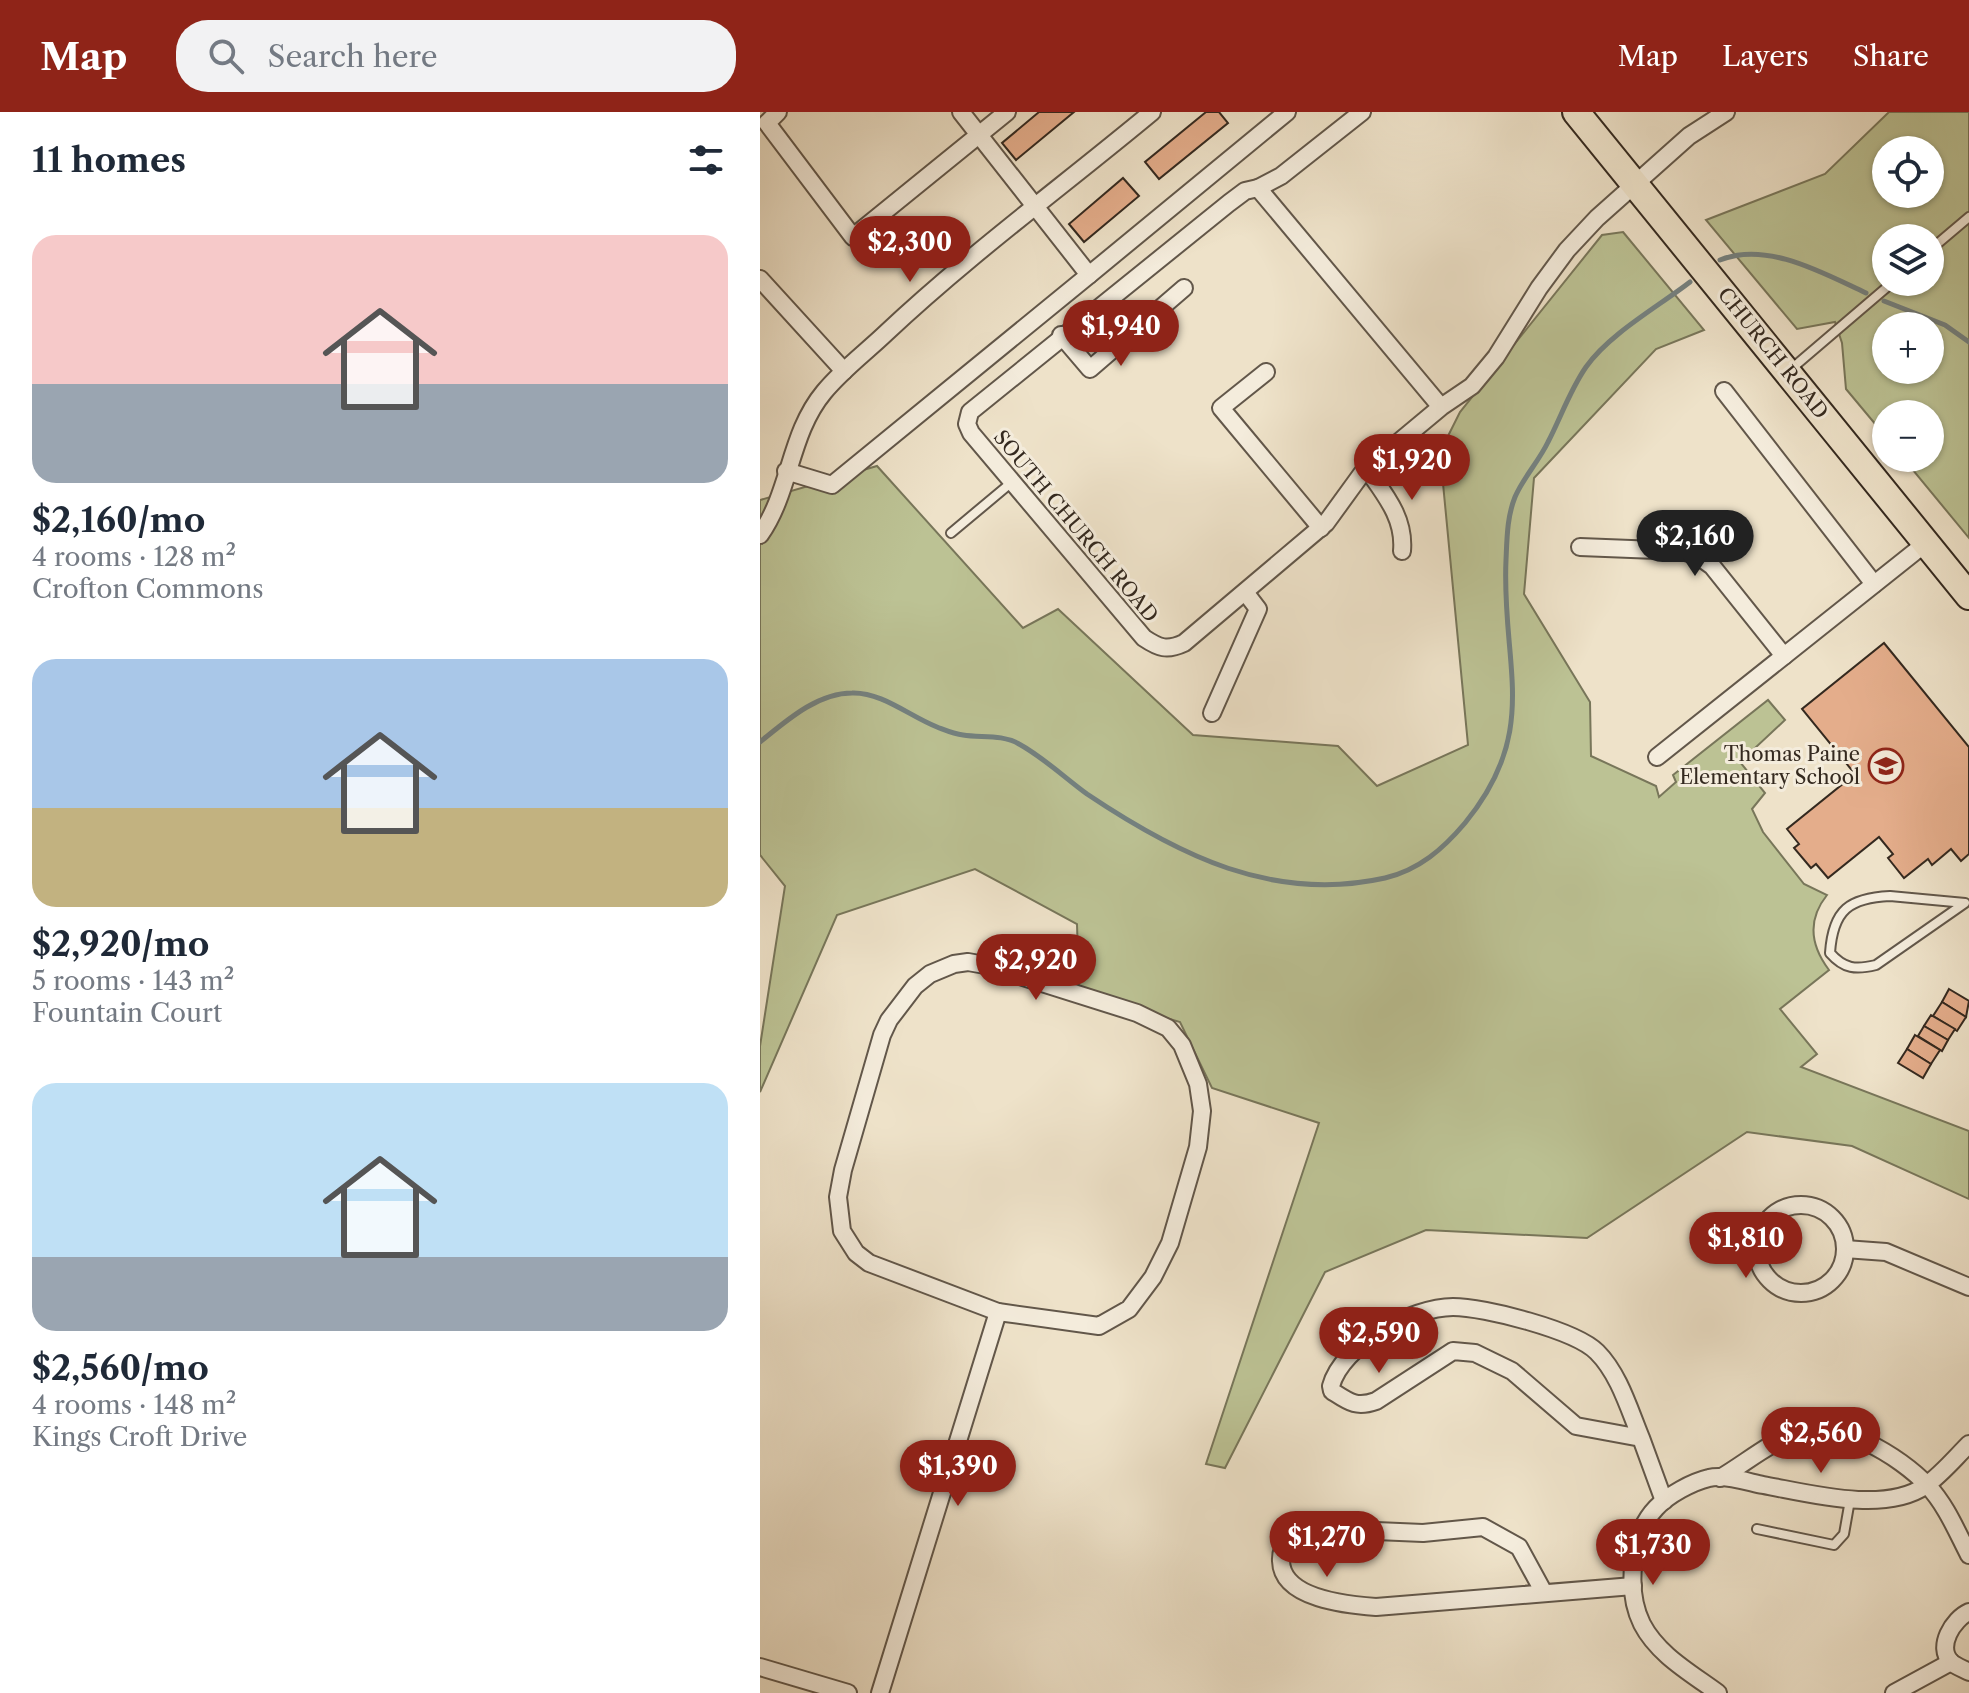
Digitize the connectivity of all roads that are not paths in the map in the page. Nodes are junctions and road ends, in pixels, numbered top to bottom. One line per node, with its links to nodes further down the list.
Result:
1 (778, 112): 9 (street)
2 (961, 112): 9 (street)
3 (1007, 112): 9 (street)
4 (1152, 112): 12 (street)
5 (1287, 112): 15 (street)
6 (1362, 112): 11 (street, SOUTH CHURCH ROAD)
7 (1576, 112): 10 (main road, CHURCH ROAD)
8 (1726, 112): 10 (street, SOUTH CHURCH ROAD)
9 (979, 135): 12 (street)
10 (1637, 185): 21 (main road, CHURCH ROAD); 24 (street, SOUTH CHURCH ROAD)
11 (1258, 188): 19 (street, SOUTH CHURCH ROAD); 24 (street)
12 (1036, 208): 15 (street); 20 (street)
13 (1969, 217): 14 (lane)
14 (1944, 238)
15 (1089, 275): 26 (street)
16 (760, 279): 20 (street)
17 (1184, 288): 19 (street)
18 (1876, 296): 21 (lane)
19 (1061, 335): 27 (street, SOUTH CHURCH ROAD)
20 (844, 371): 26 (street)
21 (1788, 371): 31 (main road, CHURCH ROAD)
22 (1266, 372): 28 (street)
23 (1724, 391): 34 (street)
24 (1441, 407): 25 (street, SOUTH CHURCH ROAD)
25 (1367, 469): 28 (street, SOUTH CHURCH ROAD); 33 (street)
26 (786, 471): 30 (street)
27 (1012, 482): 29 (lane); 35 (street, SOUTH CHURCH ROAD)
28 (1321, 528): 35 (street, SOUTH CHURCH ROAD)
29 (951, 533)
30 (760, 535)
31 (1926, 543): 34 (street); 36 (main road, CHURCH ROAD)
32 (1580, 547): 37 (street)
33 (1402, 551)
34 (1874, 584): 37 (street)
35 (1245, 592): 38 (street)
36 (1969, 596)
37 (1784, 656): 39 (street)
38 (1212, 713)
39 (1657, 757)
40 (1967, 901): 40 (lane)
41 (1845, 1249): 41 (street); 42 (street)
42 (1969, 1287)
43 (998, 1312): 43 (street); 59 (street)
44 (1641, 1438): 44 (street); 49 (street)
45 (1969, 1444): 47 (street)
46 (1720, 1478): 47 (street); 48 (street); 49 (street)
47 (1927, 1485): 48 (street); 51 (street)
48 (1850, 1500): 50 (lane)
49 (1664, 1501): 52 (street)
50 (1757, 1529)
51 (1969, 1555)
52 (1633, 1586): 53 (street); 60 (street)
53 (1543, 1591): 53 (street)
54 (1969, 1612): 55 (street)
55 (1951, 1662): 57 (street); 61 (street)
56 (760, 1667): 58 (street)
57 (1969, 1672)
58 (848, 1693)
59 (880, 1693)
60 (1718, 1693)
61 (1894, 1693)

